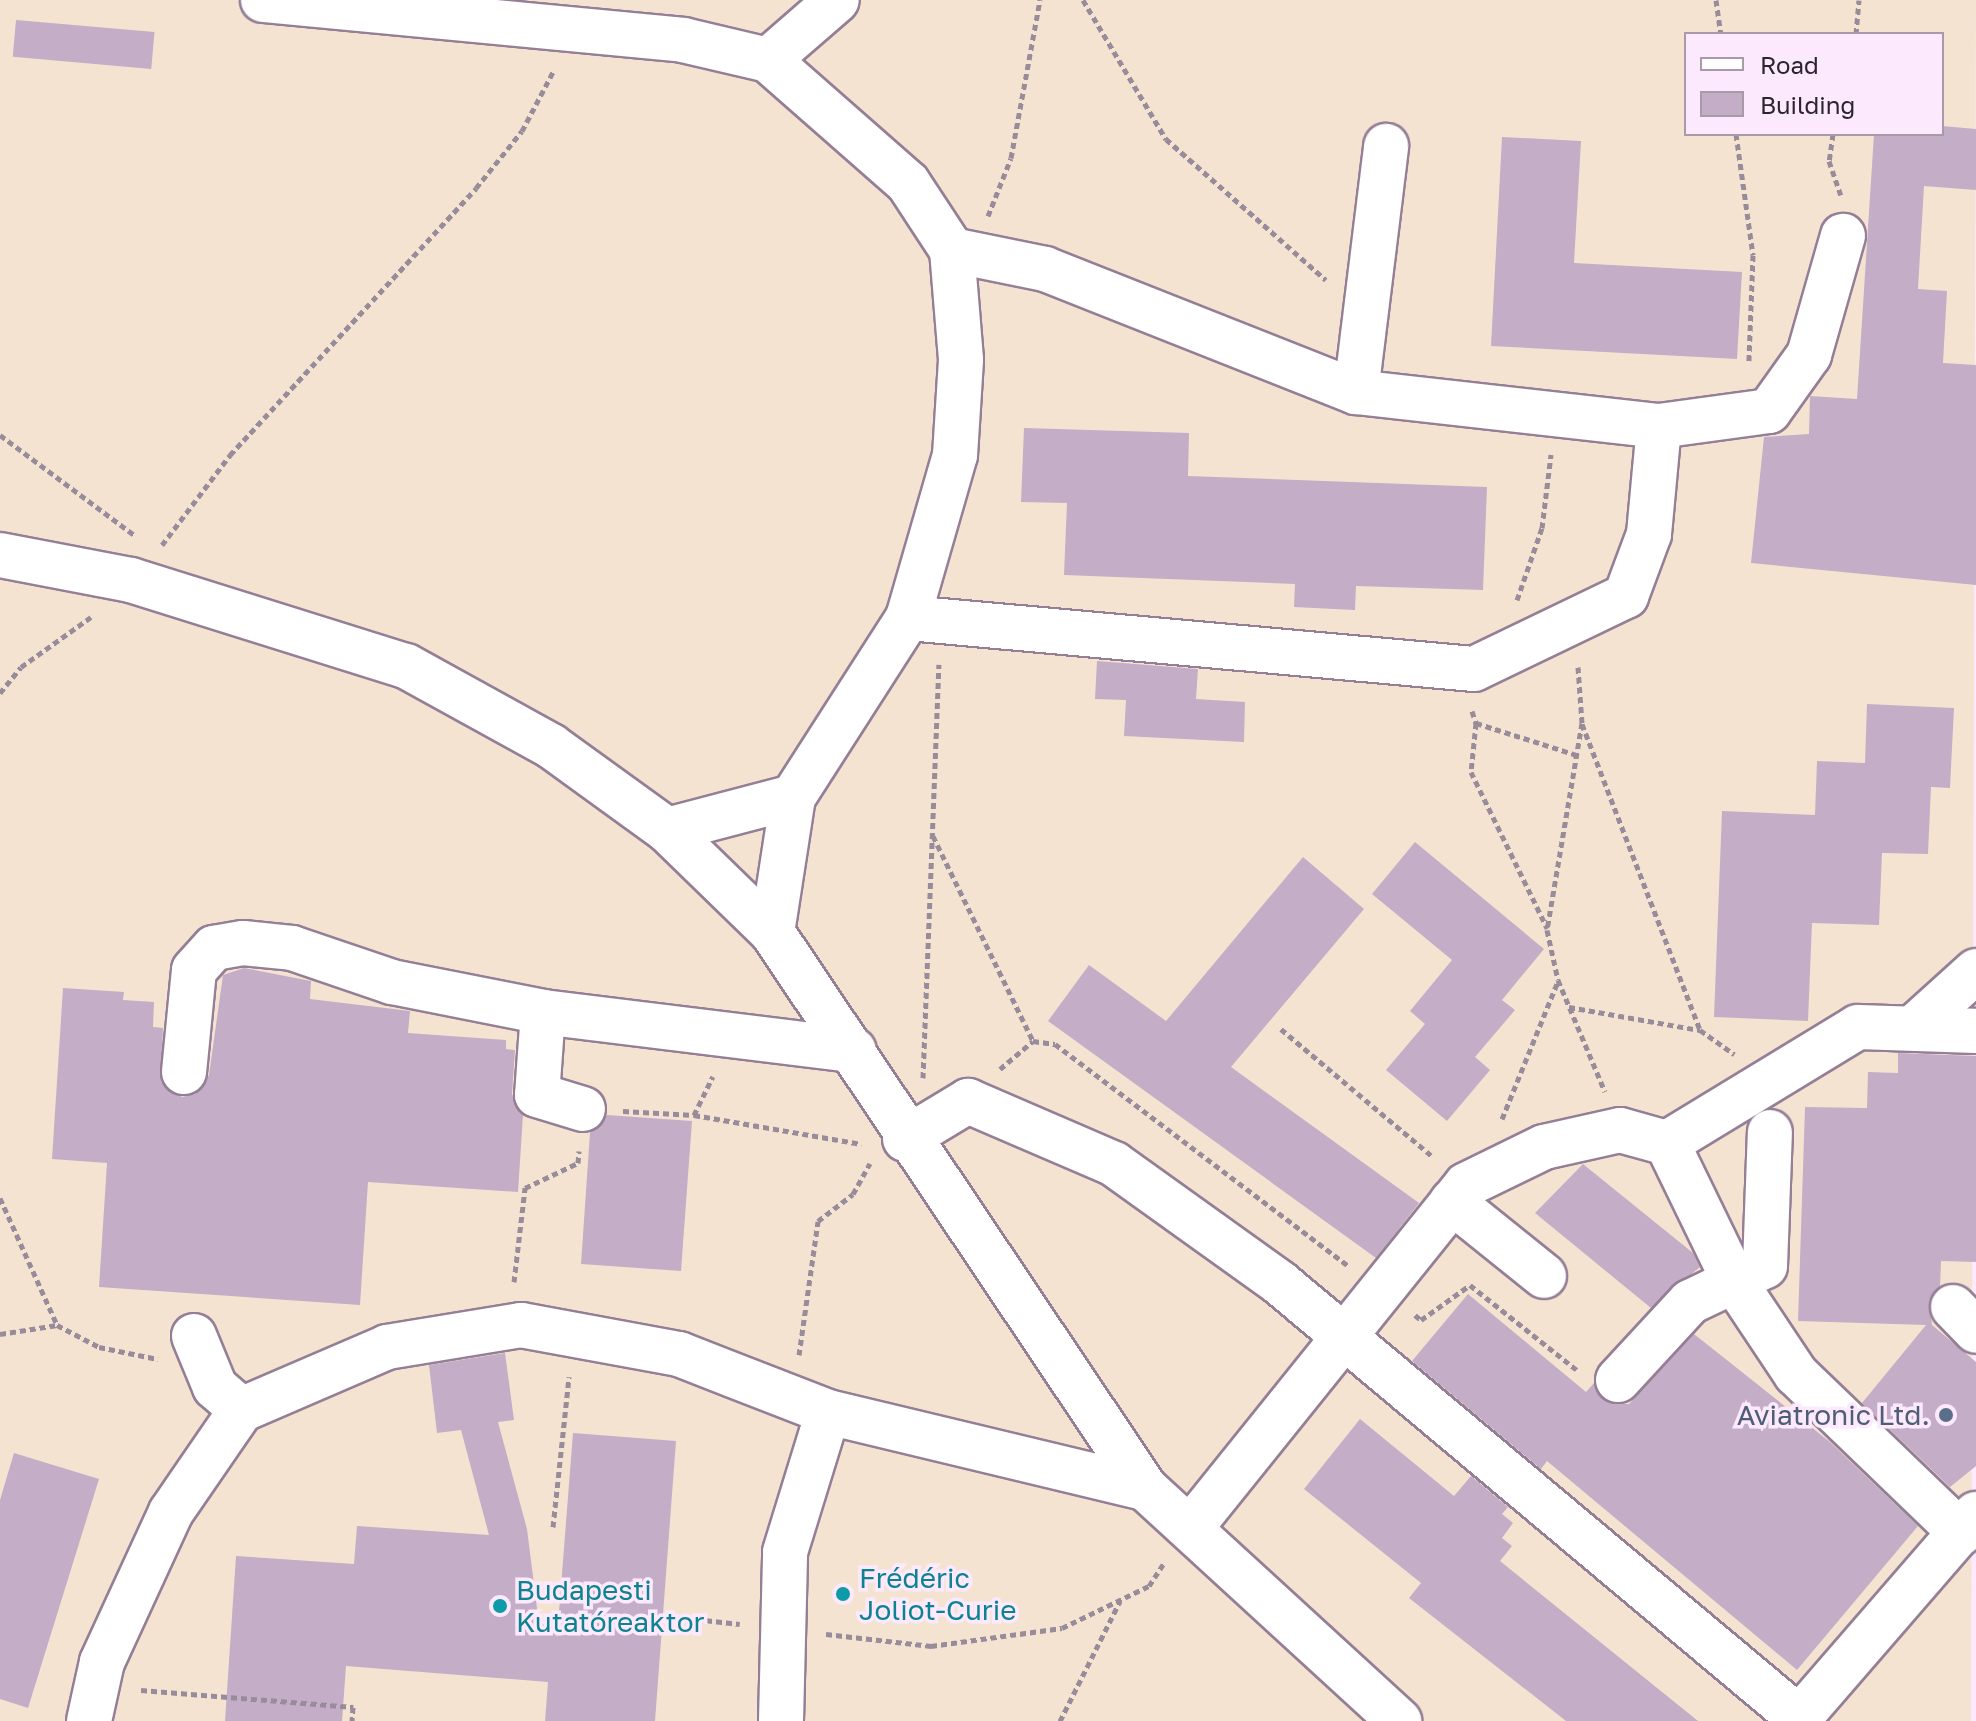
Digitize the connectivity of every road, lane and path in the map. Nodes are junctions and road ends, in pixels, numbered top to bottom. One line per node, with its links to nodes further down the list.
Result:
1 (263, 0): 7 (lane)
2 (837, 0): 10 (lane)
3 (1040, 0): 15 (path)
4 (1083, 0): 16 (path)
5 (1716, 0): 8 (path)
6 (1859, 0): 9 (path)
7 (556, 30): 10 (lane); 20 (path)
8 (1721, 32)
9 (1856, 32)
10 (768, 60): 15 (lane)
11 (1736, 136): 18 (path)
12 (1833, 136): 14 (path)
13 (1386, 146): 16 (lane)
14 (1843, 236): 18 (lane)
15 (968, 238): 17 (lane); 23 (lane)
16 (1364, 318): 17 (lane)
17 (1356, 392): 19 (lane)
18 (1747, 414): 19 (lane)
19 (1659, 426): 24 (lane)
20 (0, 435)
21 (0, 555): 22 (lane)
22 (131, 580): 25 (path); 29 (lane)
23 (924, 619): 24 (lane); 28 (lane); 30 (path)
24 (1574, 619): 27 (path)
25 (0, 693)
26 (1476, 723): 31 (path)
27 (1582, 723): 31 (path); 39 (path)
28 (793, 797): 29 (lane); 32 (lane)
29 (667, 830): 32 (lane)
30 (932, 835): 41 (path); 49 (path)
31 (1547, 930): 34 (path)
32 (772, 932): 42 (lane)
33 (1976, 971): 37 (lane)
34 (1558, 980): 35 (path); 51 (path)
35 (1569, 1007): 39 (path); 47 (path)
36 (543, 1012): 42 (lane); 43 (lane); 46 (lane)
37 (1913, 1028): 40 (lane); 44 (lane)
38 (1281, 1029): 51 (path)
39 (1700, 1030): 44 (path)
40 (1976, 1031)
41 (1033, 1041): 45 (path); 55 (path)
42 (854, 1050): 49 (lane)
43 (184, 1072)
44 (1772, 1080): 50 (lane)
45 (968, 1101): 49 (lane); 60 (lane)
46 (583, 1109): 49 (path); 57 (path)
47 (1620, 1130): 50 (lane); 51 (lane)
48 (1770, 1132): 54 (lane)
49 (893, 1138): 61 (path); 66 (lane)
50 (1667, 1143): 54 (lane)
51 (1459, 1194): 53 (lane); 55 (lane)
52 (0, 1198): 56 (path)
53 (1544, 1276)
54 (1734, 1281): 63 (lane); 67 (lane)
55 (1380, 1289): 60 (lane); 63 (path)
56 (57, 1325): 58 (path); 62 (path)
57 (521, 1325): 59 (lane); 64 (lane)
58 (0, 1334)
59 (573, 1335): 65 (lane); 69 (path)
60 (1340, 1336): 68 (lane); 74 (lane)
61 (802, 1342)
62 (199, 1348): 64 (lane)
63 (1618, 1380)
64 (241, 1410): 73 (lane)
65 (828, 1412): 66 (lane); 72 (lane)
66 (1145, 1488): 68 (lane)
67 (1969, 1524): 74 (lane)
68 (1192, 1526): 70 (path); 78 (lane)
69 (553, 1527)
70 (1120, 1601): 72 (path); 77 (path)
71 (686, 1618): 72 (path)
72 (778, 1628): 76 (lane)
73 (93, 1704): 75 (path)
74 (1800, 1720)
75 (352, 1721)
76 (781, 1721)
77 (1060, 1721)
78 (1399, 1721)

